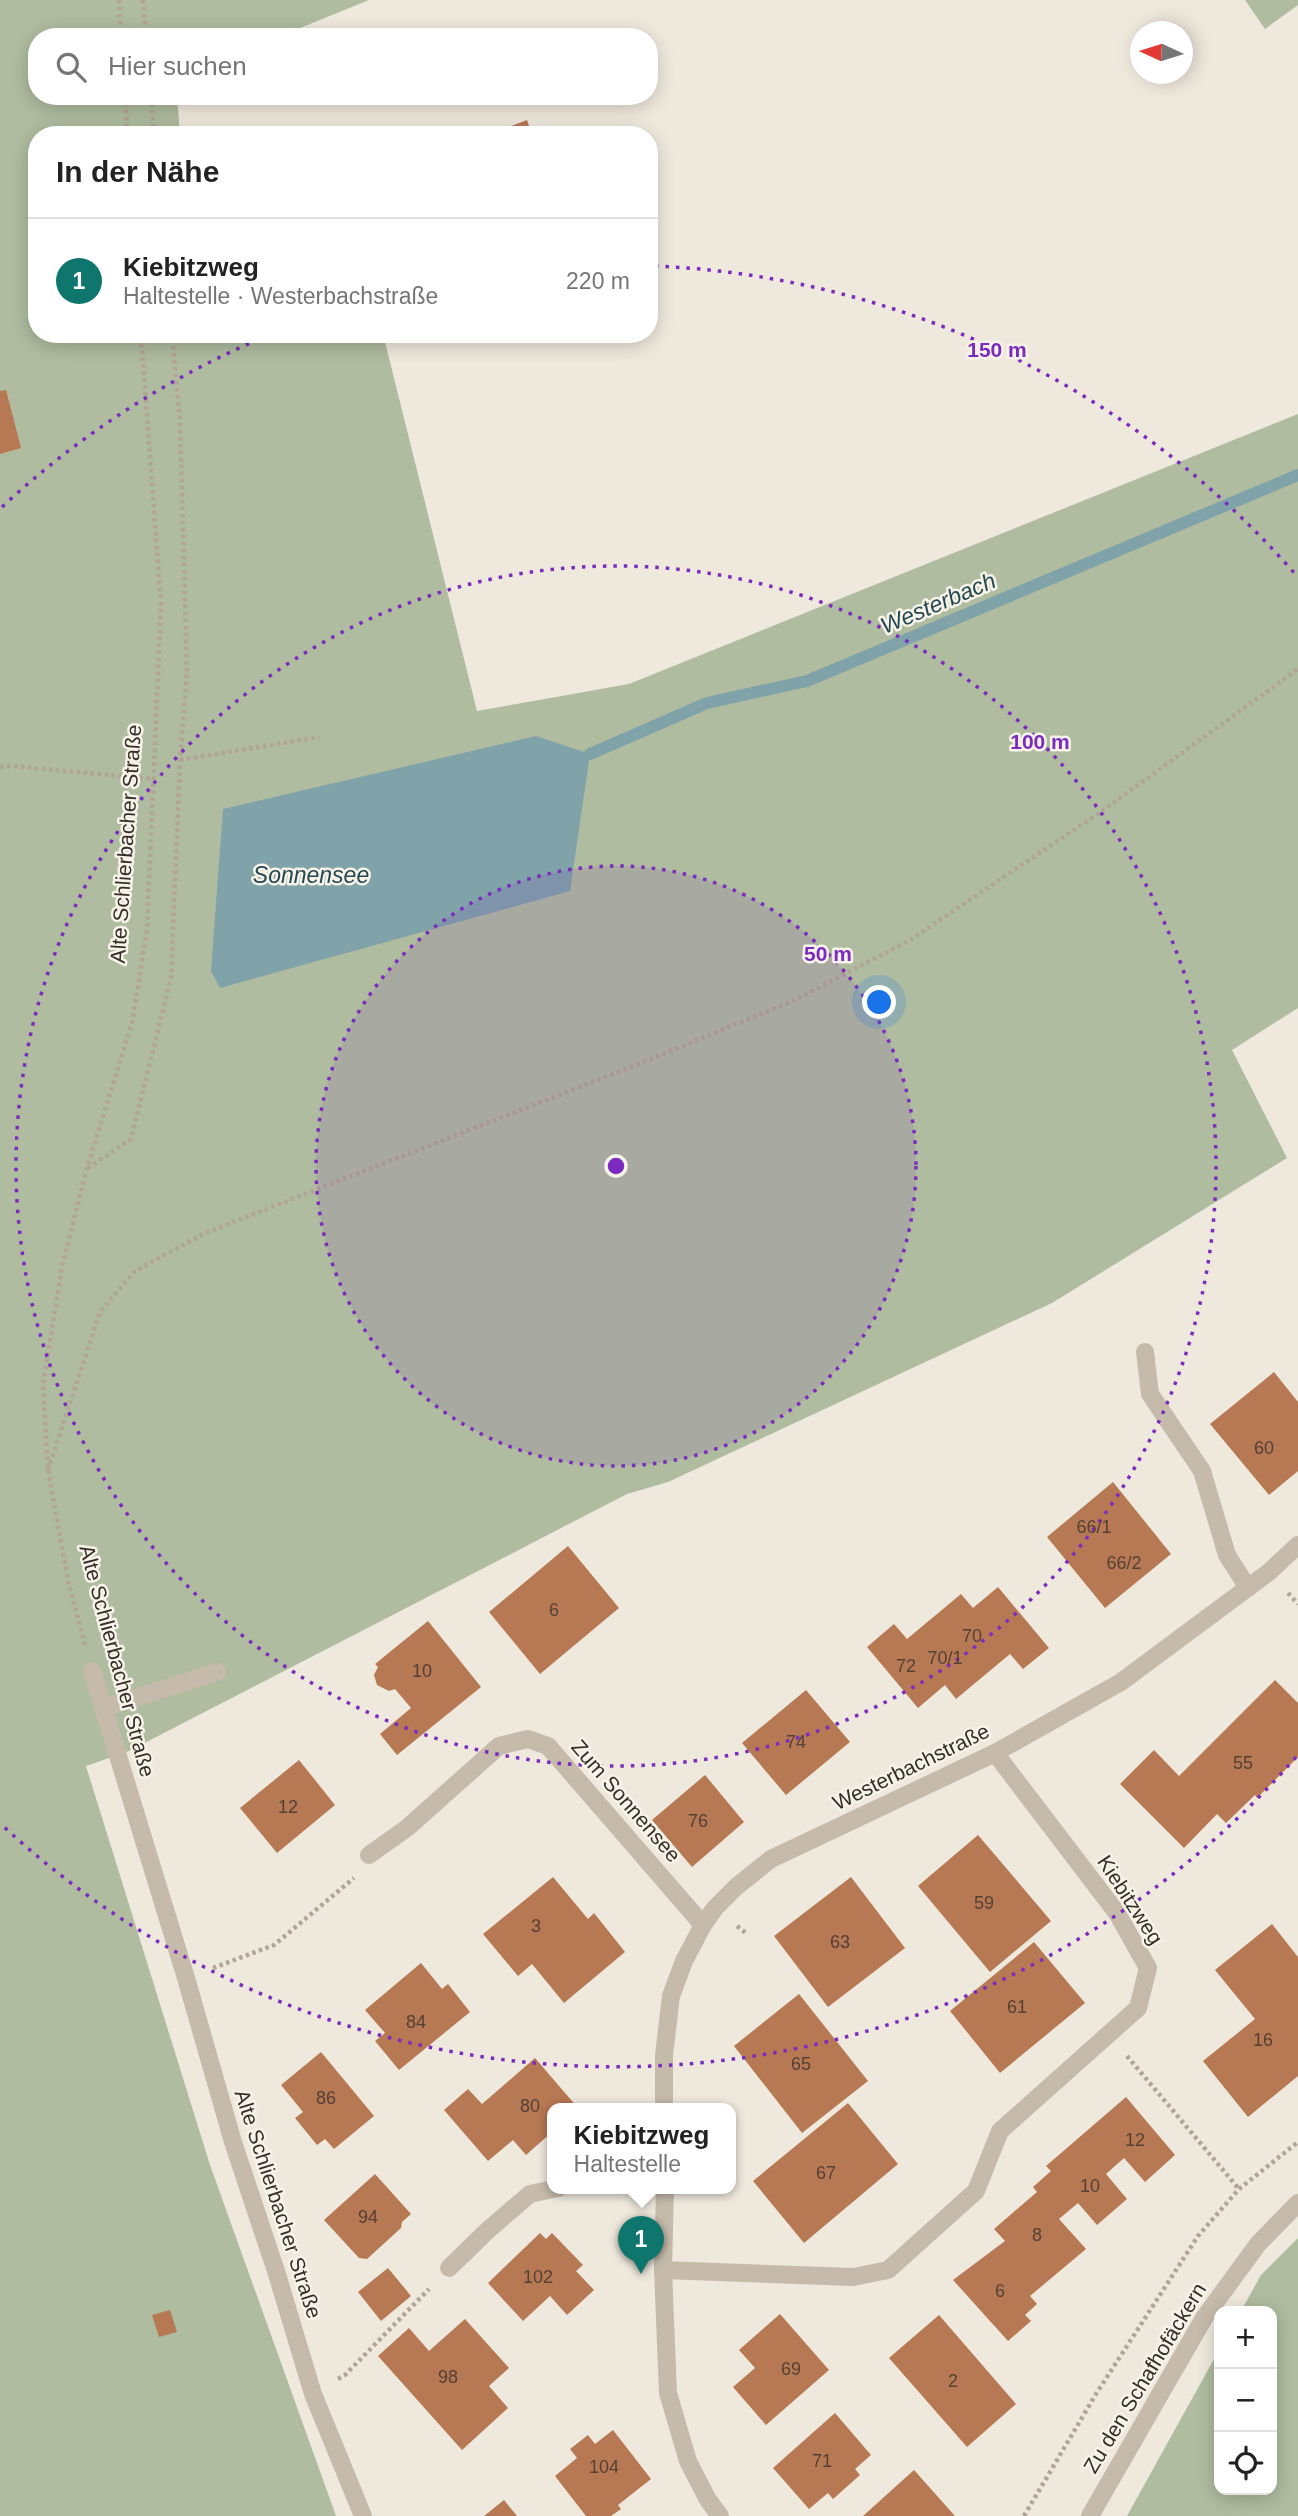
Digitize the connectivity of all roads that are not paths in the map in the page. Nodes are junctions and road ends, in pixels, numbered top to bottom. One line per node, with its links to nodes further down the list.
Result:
1 (1145, 1352): 3 (street)
2 (1298, 1545): 3 (street, Westerbachstraße)
3 (1248, 1588): 7 (street, Westerbachstraße)
4 (92, 1671): 6 (street, Alte Schlierbacher Straße)
5 (217, 1672): 6 (street)
6 (103, 1708): 16 (street, Alte Schlierbacher Straße)
7 (995, 1753): 9 (street, Westerbachstraße); 15 (street, Kiebitzweg)
8 (369, 1855): 9 (street, Zum Sonnensee)
9 (703, 1925): 10 (street, Westerbachstraße)
10 (664, 2103)
11 (547, 2190): 14 (street)
12 (665, 2194): 15 (street)
13 (1298, 2203): 18 (street, Zu den Schafhofäckern)
14 (449, 2268)
15 (663, 2270): 17 (street)
16 (363, 2516)
17 (720, 2516)
18 (1090, 2516)

